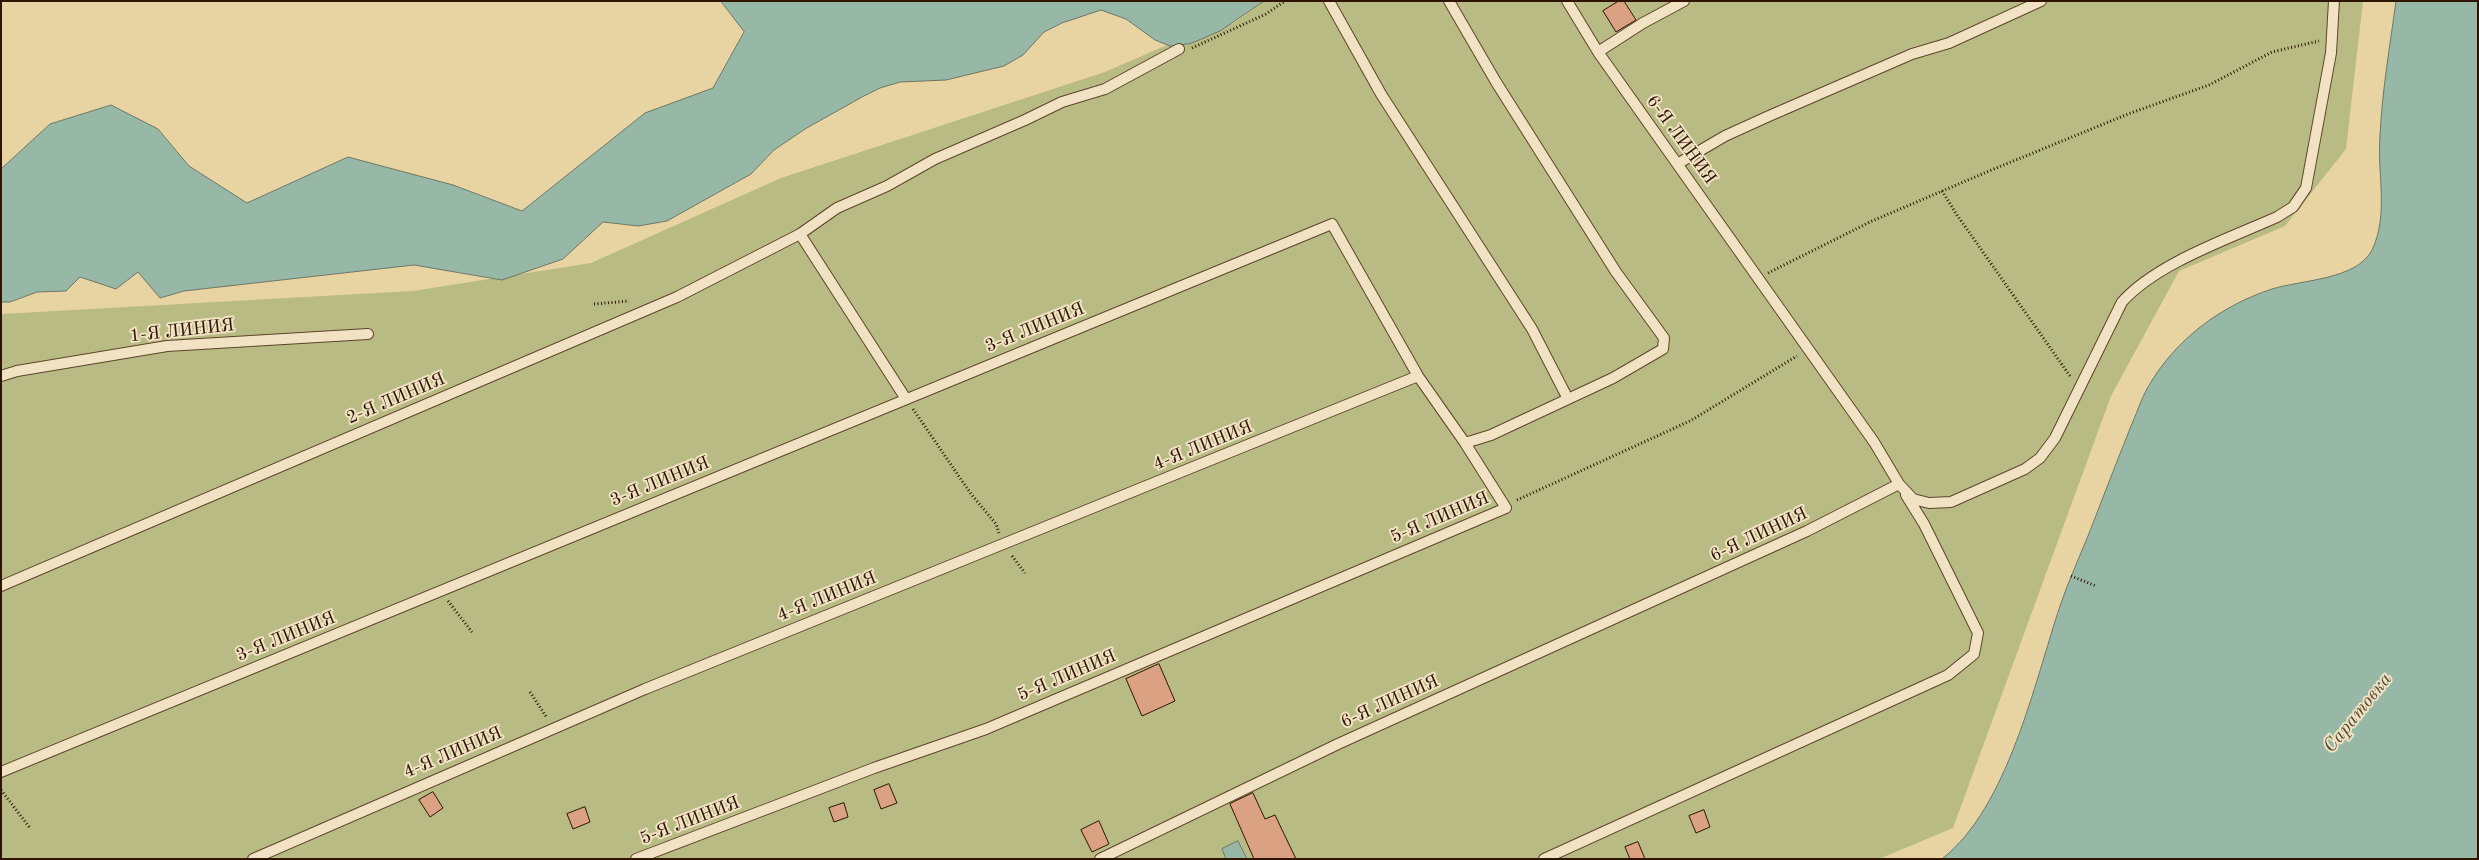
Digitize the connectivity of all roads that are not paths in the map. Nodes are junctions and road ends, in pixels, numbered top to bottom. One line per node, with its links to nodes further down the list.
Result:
1 (1329, 1): 15 (lane)
2 (1449, 1): 15 (lane)
3 (1567, 1): 8 (lane, 6-Я ЛИНИЯ)
4 (1684, 1): 8 (lane)
5 (2041, 1): 9 (lane)
6 (2334, 1): 17 (lane)
7 (1179, 50): 10 (lane, 2-Я ЛИНИЯ)
8 (1598, 52): 9 (lane, 6-Я ЛИНИЯ)
9 (1679, 163): 17 (lane, 6-Я ЛИНИЯ)
10 (800, 234): 14 (lane); 18 (lane, 2-Я ЛИНИЯ)
11 (368, 334): 12 (lane, 1-Я ЛИНИЯ)
12 (1, 376)
13 (1418, 376): 14 (lane, 3-Я ЛИНИЯ); 16 (lane); 20 (lane, 4-Я ЛИНИЯ)
14 (906, 398): 19 (lane, 3-Я ЛИНИЯ)
15 (1568, 399): 16 (lane)
16 (1465, 443): 21 (lane, 5-Я ЛИНИЯ)
17 (1899, 484): 22 (lane, 6-Я ЛИНИЯ); 23 (lane)
18 (1, 586)
19 (1, 772)
20 (253, 859)
21 (636, 859)
22 (1100, 859)
23 (1544, 859)

